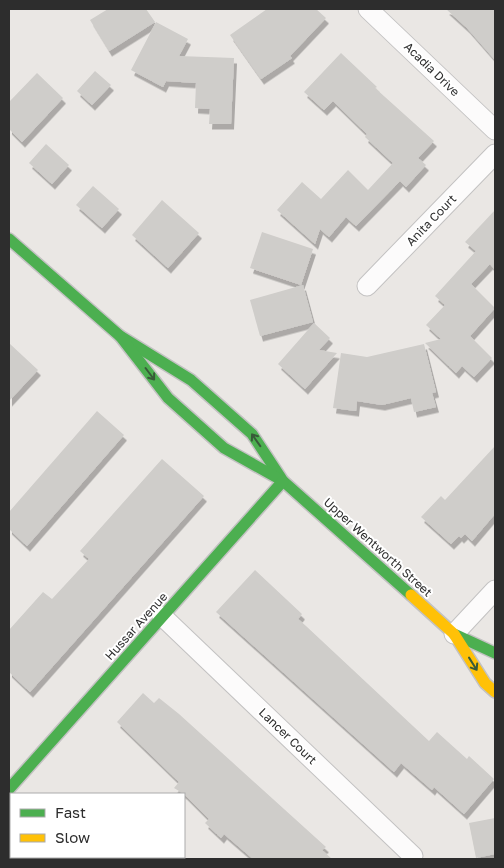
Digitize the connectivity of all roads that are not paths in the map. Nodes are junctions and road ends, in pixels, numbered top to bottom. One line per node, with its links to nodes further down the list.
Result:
1 (368, 9): 2 (street, Acadia Drive)
2 (495, 130)
3 (495, 154): 5 (street, Anita Court)
4 (9, 239): 6 (main road, Upper Wentworth Street)
5 (367, 286)
6 (120, 336): 7 (main road, Upper Wentworth Street, one-way to 7); 7 (main road, Upper Wentworth Street, one-way to 6)
7 (283, 481): 9 (main road, Hussar Avenue); 10 (main road, Upper Wentworth Street)
8 (495, 590): 10 (street)
9 (162, 616): 13 (main road, Hussar Avenue); 14 (street, Lancer Court)
10 (454, 634): 11 (main road, Upper Wentworth Street); 12 (main road, Upper Wentworth Street, one-way to 12)
11 (495, 653)
12 (495, 692)
13 (9, 789)
14 (413, 856)

